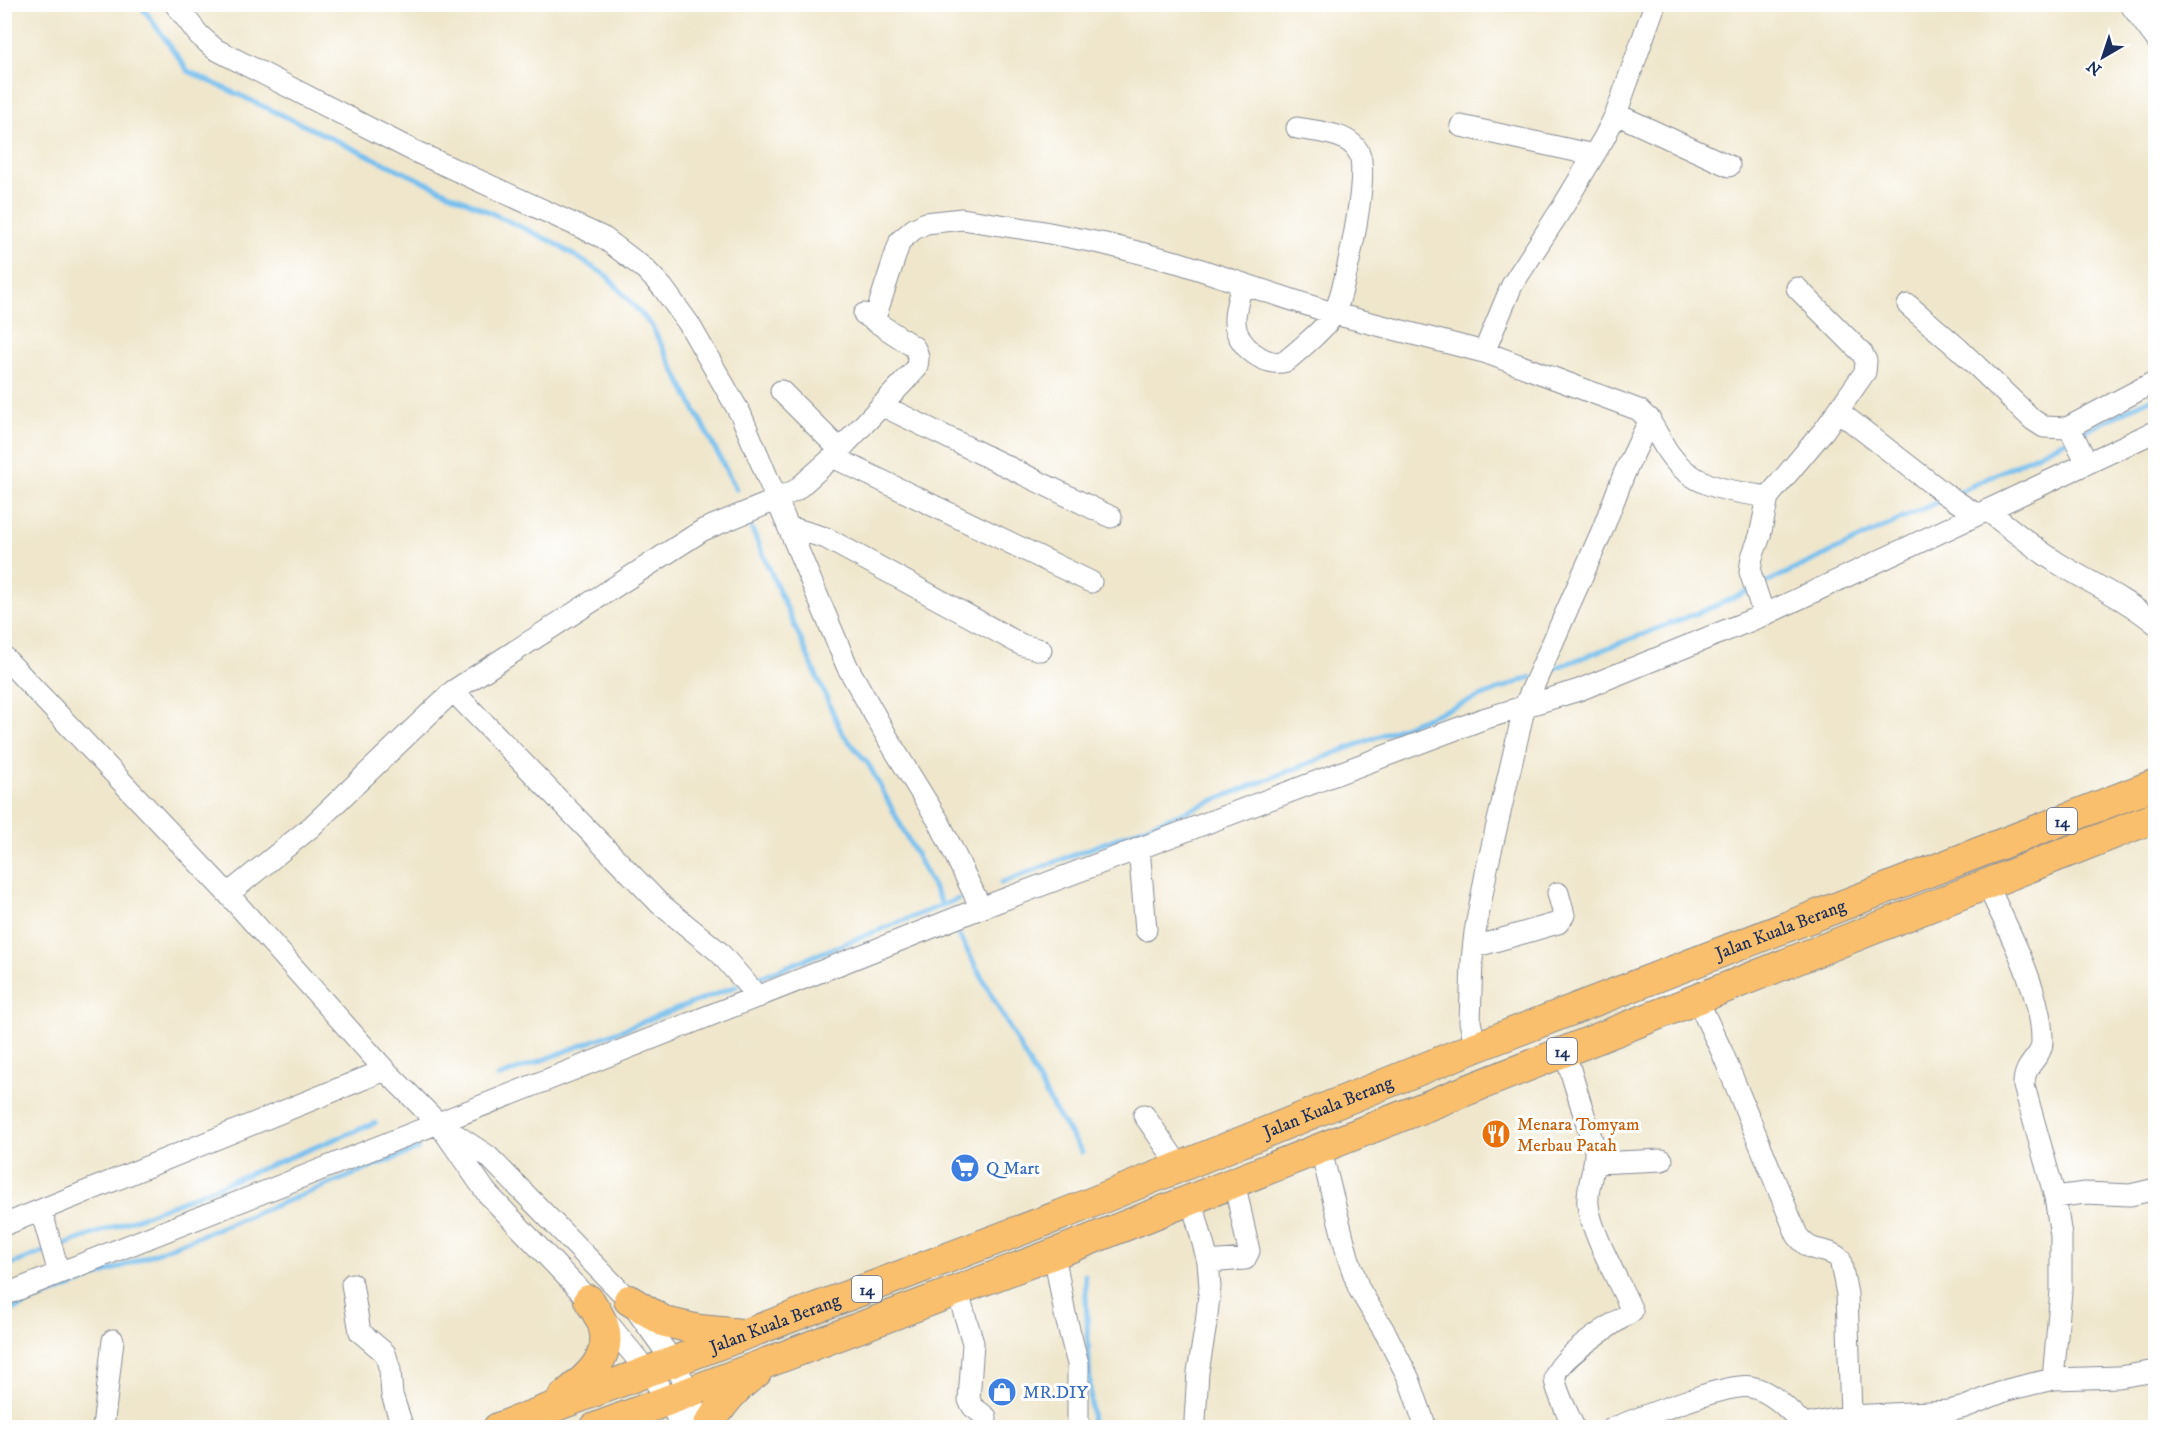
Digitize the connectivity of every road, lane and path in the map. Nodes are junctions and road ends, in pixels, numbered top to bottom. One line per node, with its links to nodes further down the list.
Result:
1 (175, 4): 25 (street)
2 (1655, 4): 5 (street)
3 (2130, 4): 4 (street)
4 (2156, 39)
5 (1616, 114): 8 (street); 9 (street)
6 (1461, 126): 8 (street)
7 (1297, 128): 13 (street)
8 (1594, 155): 14 (street)
9 (1729, 166)
10 (1242, 285): 13 (street); 13 (street); 17 (street)
11 (1797, 288): 18 (street)
12 (1908, 305): 20 (street)
13 (1335, 314): 14 (street)
14 (1484, 352): 19 (street)
15 (2156, 381): 20 (street)
16 (781, 390): 22 (street)
17 (882, 405): 22 (street); 27 (street)
18 (1838, 411): 24 (street); 26 (street)
19 (1650, 420): 24 (street); 35 (street)
20 (2069, 431): 23 (street)
21 (2156, 431): 23 (street)
22 (836, 454): 25 (street); 29 (street)
23 (2084, 458): 26 (street)
24 (1768, 497): 30 (street)
25 (776, 500): 28 (street); 34 (street)
26 (1967, 506): 30 (street); 31 (street)
27 (1111, 517)
28 (789, 527): 32 (street); 44 (street)
29 (1091, 582)
30 (1762, 610): 35 (street)
31 (2156, 624)
32 (1041, 650)
33 (4, 657): 43 (street)
34 (453, 691): 43 (street); 47 (street)
35 (1528, 700): 38 (street); 46 (street)
36 (2156, 784): 39 (highway, Jalan Kuala Berang / 14)
37 (2156, 817): 40 (highway, Jalan Kuala Berang / 14)
38 (1139, 848): 44 (street); 45 (street)
39 (1968, 857): 40 (highway); 49 (highway, Jalan Kuala Berang / 14)
40 (2018, 872): 41 (highway, Jalan Kuala Berang / 14)
41 (1987, 884): 48 (highway, Jalan Kuala Berang / 14); 60 (street)
42 (1558, 893): 46 (street)
43 (228, 894): 51 (street)
44 (981, 908): 47 (street)
45 (1146, 930)
46 (1474, 947): 49 (street)
47 (758, 997): 53 (street)
48 (1697, 999): 50 (highway, Jalan Kuala Berang / 14); 80 (street)
49 (1476, 1047): 57 (highway, Jalan Kuala Berang / 14)
50 (1564, 1050): 54 (highway, Jalan Kuala Berang / 14); 56 (street)
51 (385, 1070): 53 (street); 62 (street)
52 (1144, 1114): 57 (street)
53 (439, 1124): 66 (street); 70 (street); 71 (street)
54 (1320, 1148): 58 (highway, Jalan Kuala Berang / 14); 91 (street)
55 (1662, 1160): 56 (street)
56 (1596, 1162): 92 (street)
57 (1180, 1167): 72 (highway, Jalan Kuala Berang / 14)
58 (1234, 1181): 61 (highway, Jalan Kuala Berang / 14); 65 (street)
59 (2156, 1189): 60 (street)
60 (2055, 1197): 77 (street)
61 (1191, 1198): 64 (highway, Jalan Kuala Berang / 14); 65 (street)
62 (41, 1210): 63 (street); 66 (street)
63 (4, 1225)
64 (1054, 1253): 68 (highway, Jalan Kuala Berang / 14); 89 (street)
65 (1208, 1262): 90 (street)
66 (57, 1268): 69 (street)
67 (352, 1284): 82 (street)
68 (957, 1289): 74 (highway, Jalan Kuala Berang / 14); 88 (street)
69 (4, 1295)
70 (589, 1300): 75 (street); 79 (highway)
71 (629, 1300): 72 (highway); 75 (street)
72 (748, 1335): 75 (highway, Jalan Kuala Berang / 14)
73 (113, 1340): 81 (street)
74 (782, 1358): 78 (highway, Jalan Kuala Berang / 14); 87 (highway)
75 (661, 1367): 78 (street); 79 (highway, Jalan Kuala Berang / 14)
76 (2156, 1371): 77 (street)
77 (2053, 1379): 80 (street)
78 (679, 1395): 84 (highway, Jalan Kuala Berang / 14); 85 (street); 86 (street)
79 (548, 1408): 83 (highway, Jalan Kuala Berang / 14)
80 (1851, 1416): 93 (street)
81 (103, 1428)
82 (404, 1428)
83 (498, 1428)
84 (595, 1428)
85 (682, 1428)
86 (701, 1428)
87 (707, 1428)
88 (986, 1428)
89 (1078, 1428)
90 (1196, 1428)
91 (1426, 1428)
92 (1574, 1428)
93 (1613, 1428)

